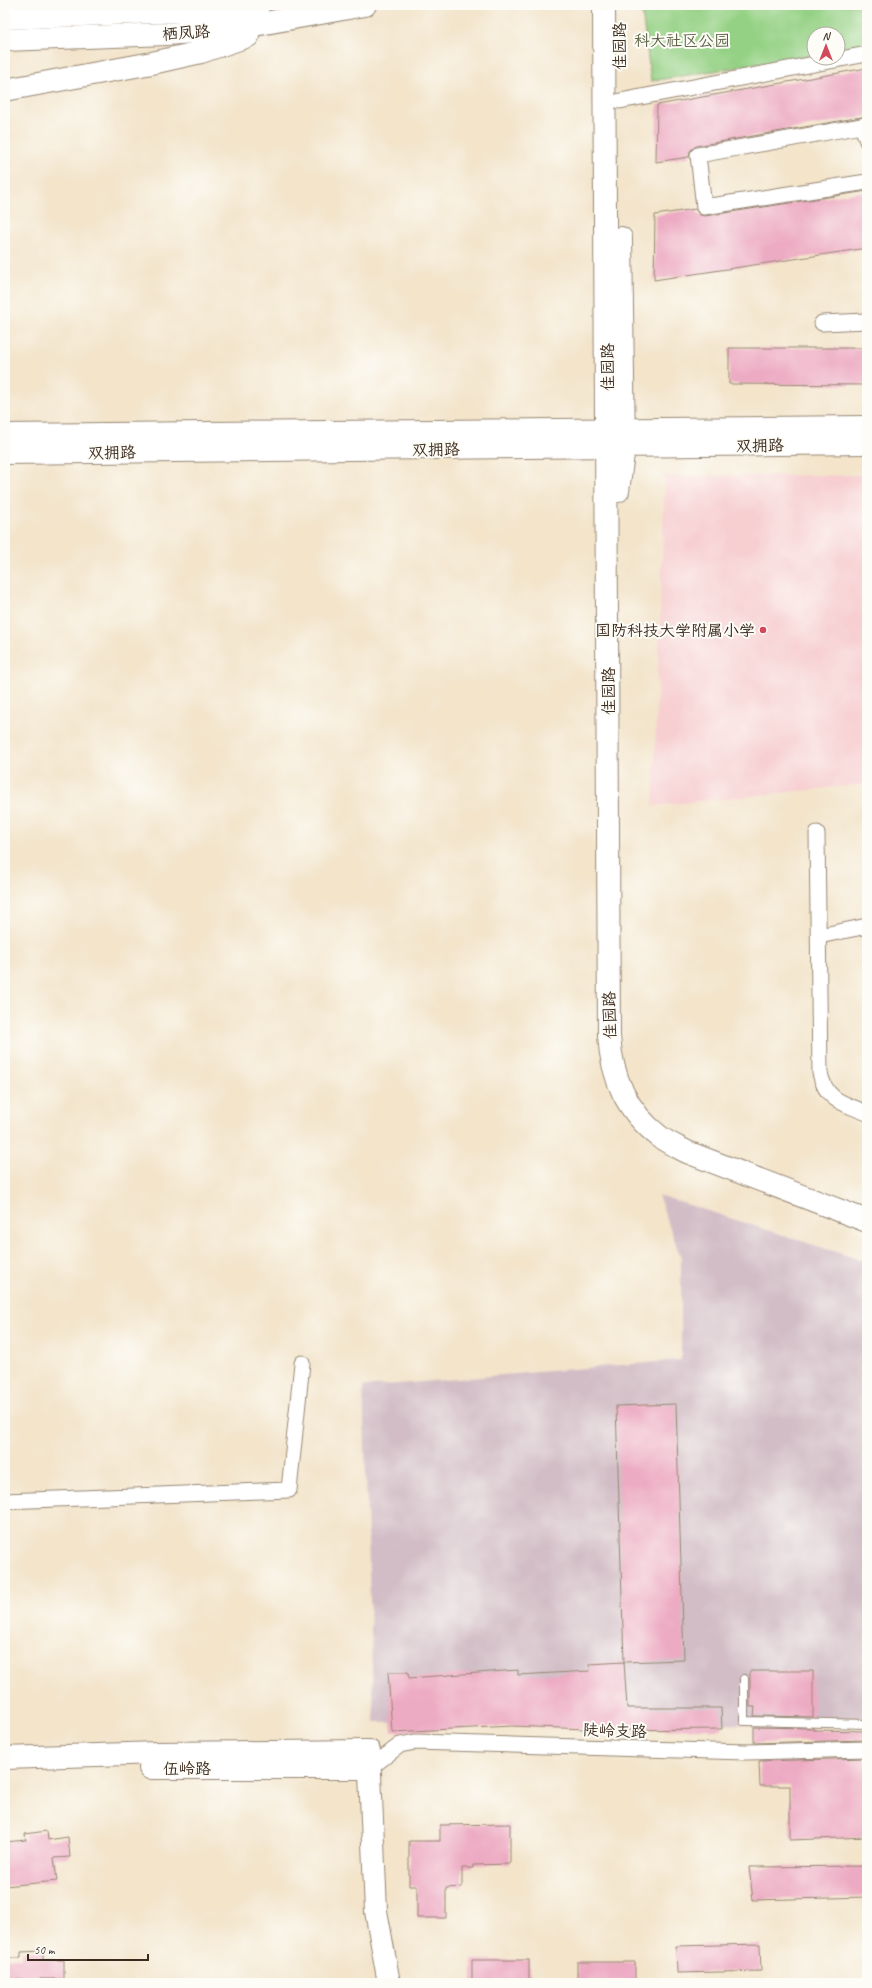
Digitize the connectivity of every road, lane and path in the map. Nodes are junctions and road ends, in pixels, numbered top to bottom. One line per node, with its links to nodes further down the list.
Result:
1 (258, 5): 6 (main road, 栖凤路)
2 (365, 5): 5 (main road, 栖凤路)
3 (604, 5): 18 (main road, 佳园路)
4 (619, 5): 10 (main road, 佳园路)
5 (333, 12): 7 (main road, 栖凤路); 9 (main road)
6 (5, 18)
7 (5, 40)
8 (867, 54): 10 (street)
9 (5, 90)
10 (620, 101): 18 (main road, 佳园路)
11 (865, 126): 12 (street); 13 (street)
12 (867, 141)
13 (867, 182)
14 (867, 320): 15 (street)
15 (822, 323)
16 (867, 426): 18 (main road, 双拥路)
17 (5, 435): 18 (main road, 双拥路)
18 (615, 438): 19 (main road, 双拥路); 20 (main road, 双拥路); 25 (main road, 佳园路); 26 (main road, 佳园路)
19 (867, 443)
20 (5, 454)
21 (817, 833): 23 (street)
22 (867, 926): 23 (street)
23 (819, 936): 24 (street)
24 (867, 1113)
25 (867, 1207)
26 (867, 1221)
27 (302, 1363): 28 (street)
28 (5, 1501)
29 (744, 1679): 30 (lane)
30 (867, 1724)
31 (867, 1749): 33 (street, 陡岭支路)
32 (5, 1758): 33 (main road, 伍岭路)
33 (365, 1760): 34 (main road, 伍岭路); 35 (main road); 36 (main road)
34 (5, 1773)
35 (381, 1983)
36 (389, 1983)

